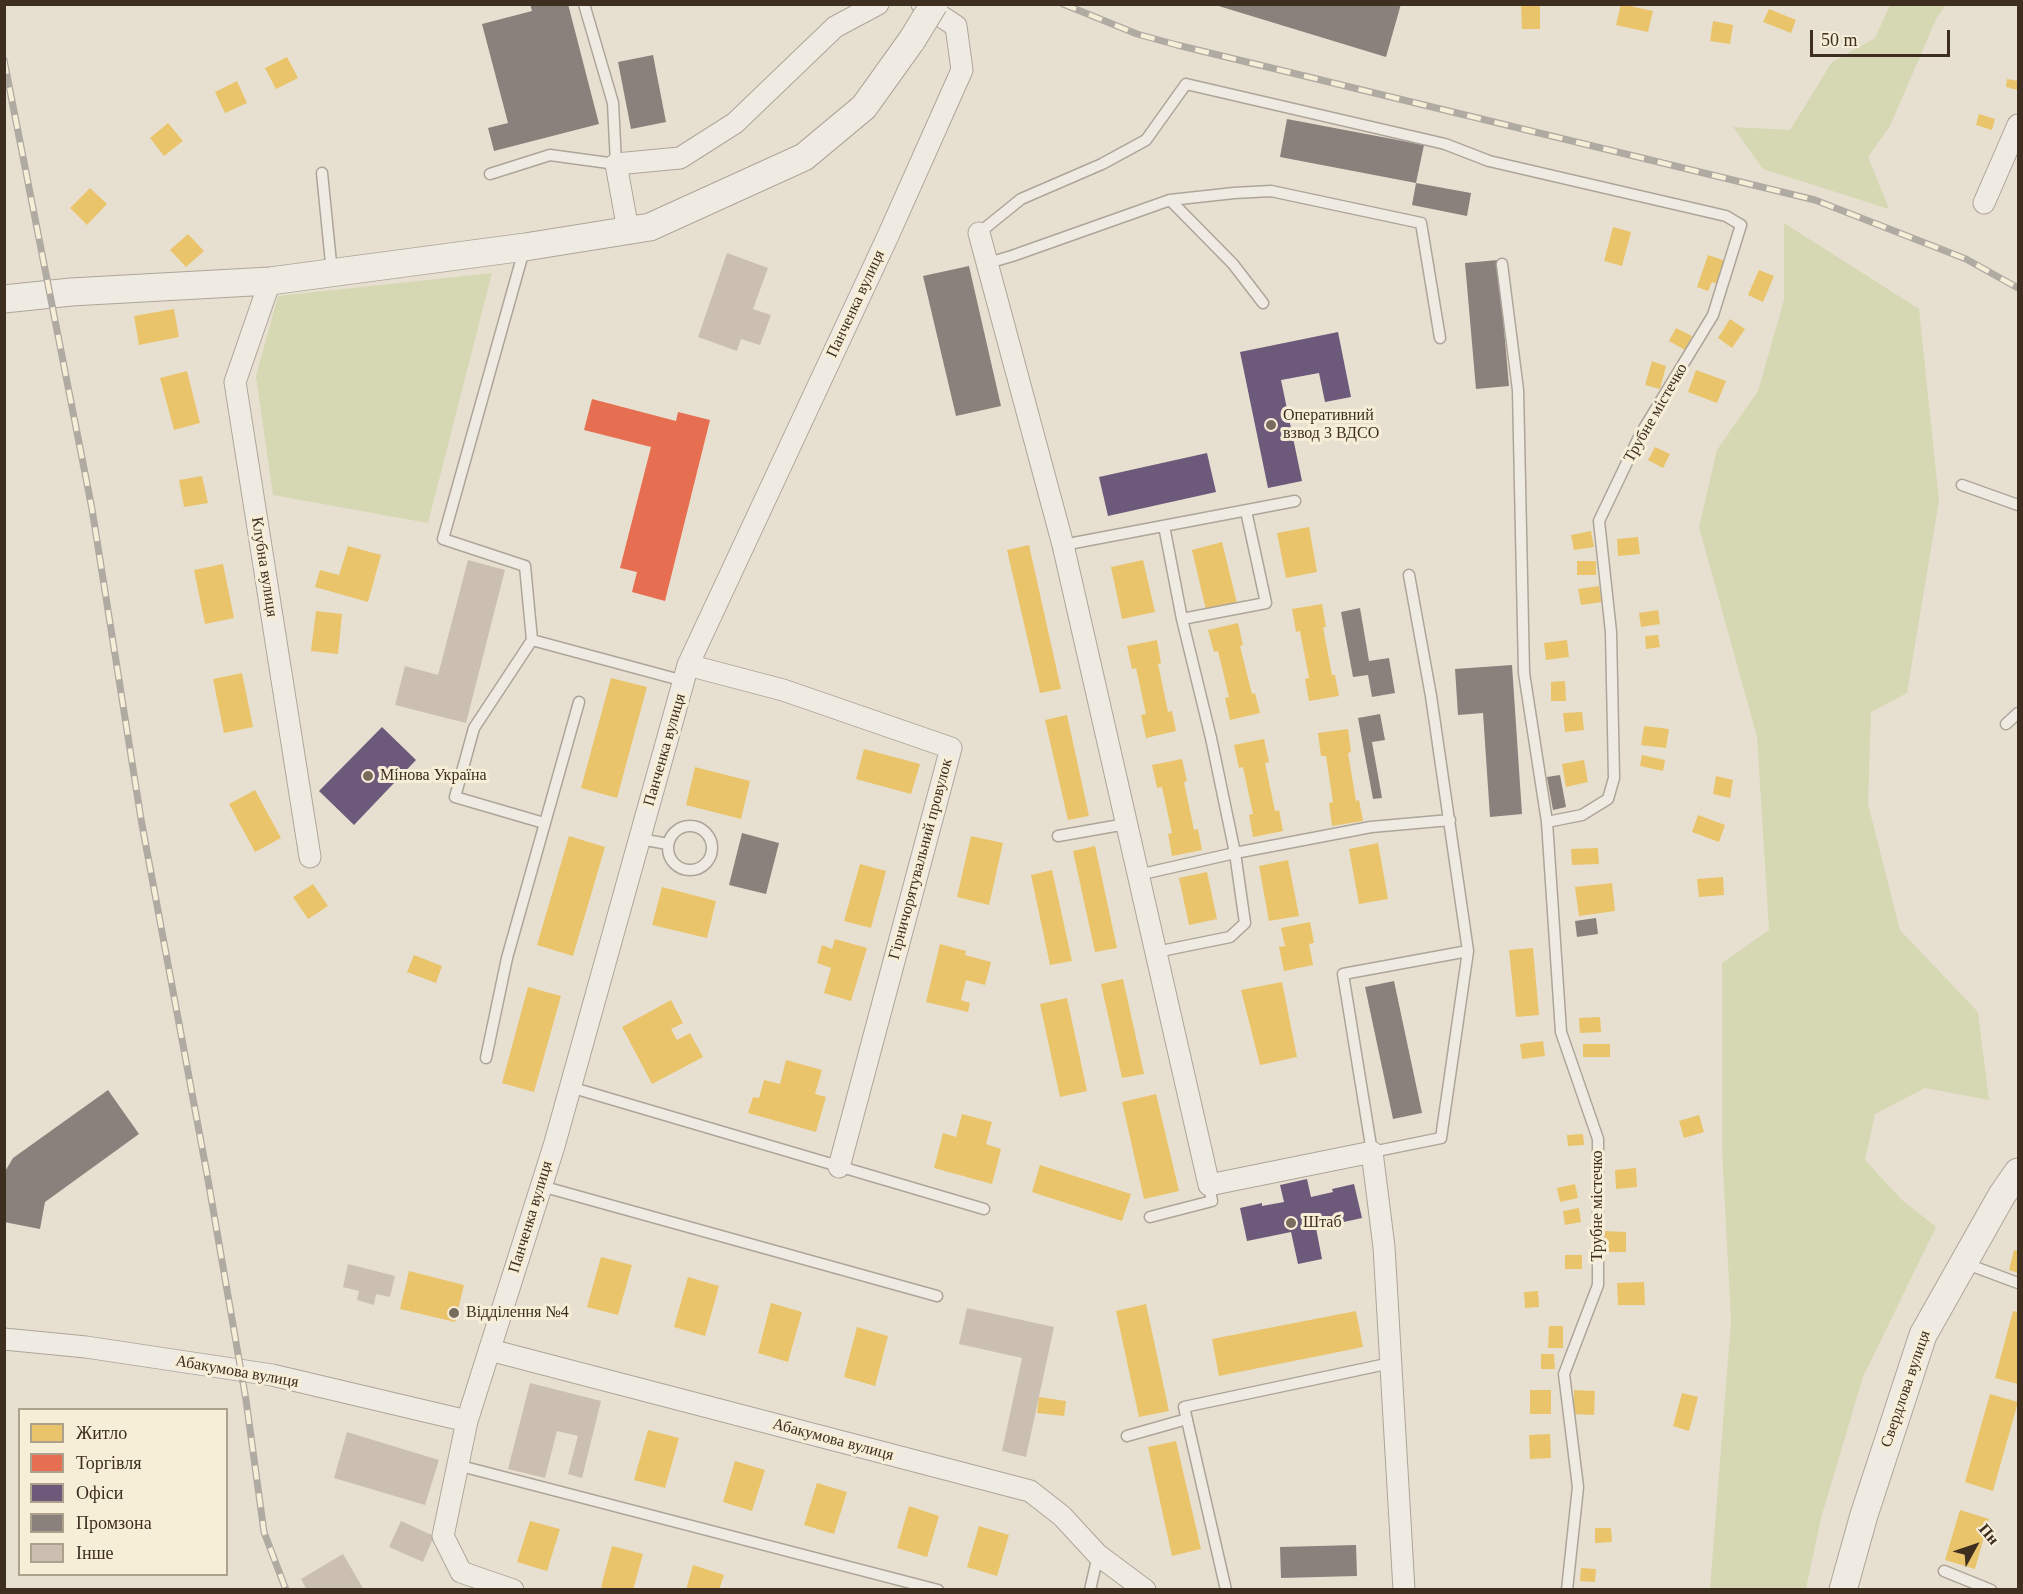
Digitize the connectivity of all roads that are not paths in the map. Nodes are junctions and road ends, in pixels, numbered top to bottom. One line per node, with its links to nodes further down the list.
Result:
1 (584, 4): 6 (lane)
2 (878, 4): 6 (street)
3 (922, 4): 30 (street, Панченка вулиця)
4 (934, 4): 11 (street, bridge)
5 (2019, 124): 10 (street)
6 (616, 164): 8 (lane); 11 (street)
7 (322, 172): 16 (lane)
8 (490, 174)
9 (1170, 200): 14 (lane); 19 (lane); 20 (lane)
10 (1984, 203)
11 (628, 230): 13 (street)
12 (979, 233): 14 (street); 35 (lane, Трубне містечко)
13 (525, 247): 16 (street); 29 (lane)
14 (988, 263): 26 (street)
15 (1502, 264): 35 (lane, Трубне містечко)
16 (332, 273): 17 (street)
17 (270, 281): 18 (street); 42 (street, Клубна вулиця)
18 (4, 299)
19 (1263, 303)
20 (1440, 339)
21 (1962, 486): 23 (lane)
22 (1295, 501): 24 (lane)
23 (2019, 505)
24 (1246, 511): 25 (lane); 28 (lane)
25 (1164, 526): 26 (lane); 28 (lane)
26 (1063, 545): 37 (street)
27 (1409, 575): 34 (lane)
28 (1182, 619): 41 (lane)
29 (532, 640): 30 (lane); 36 (lane)
30 (686, 673): 39 (street, Панченка вулиця); 49 (street, Гірничорятувальний провулок)
31 (579, 702): 36 (lane)
32 (2019, 712): 33 (lane)
33 (2006, 724)
34 (1450, 820): 41 (lane); 44 (lane)
35 (1547, 822): 73 (lane, Трубне містечко)
36 (544, 823): 46 (lane)
37 (1126, 824): 38 (lane); 43 (street)
38 (1058, 836)
39 (640, 839): 40 (lane); 47 (street, Панченка вулиця)
40 (668, 844): 40 (lane)
41 (1235, 853): 43 (lane); 45 (lane)
42 (310, 857)
43 (1138, 875): 45 (street)
44 (1468, 951): 48 (lane); 48 (lane)
45 (1155, 952): 51 (street)
46 (486, 1058)
47 (570, 1087): 49 (lane); 52 (street, Панченка вулиця)
48 (1372, 1152): 51 (street); 60 (street)
49 (839, 1167): 53 (lane)
50 (2019, 1172): 55 (street, Свердлова вулиця)
51 (1209, 1185): 54 (lane)
52 (541, 1186): 57 (lane); 59 (street, Панченка вулиця)
53 (984, 1209)
54 (1149, 1217)
55 (1964, 1263): 56 (lane); 74 (street, Свердлова вулиця)
56 (2019, 1283)
57 (937, 1296)
58 (4, 1339): 62 (street, Абакумова вулиця)
59 (490, 1350): 62 (street, Панченка вулиця); 65 (street, Абакумова вулиця)
60 (1391, 1363): 61 (lane); 72 (street)
61 (1187, 1419): 63 (lane); 71 (lane)
62 (467, 1421): 64 (street, Панченка вулиця)
63 (1126, 1436)
64 (458, 1465): 67 (street, Панченка вулиця); 68 (lane)
65 (1098, 1555): 69 (lane); 70 (street, Абакумова вулиця)
66 (1944, 1571): 75 (lane)
67 (513, 1590)
68 (938, 1590)
69 (1090, 1590)
70 (1145, 1590)
71 (1226, 1590)
72 (1404, 1590)
73 (1567, 1590)
74 (1843, 1590)
75 (1992, 1590)

